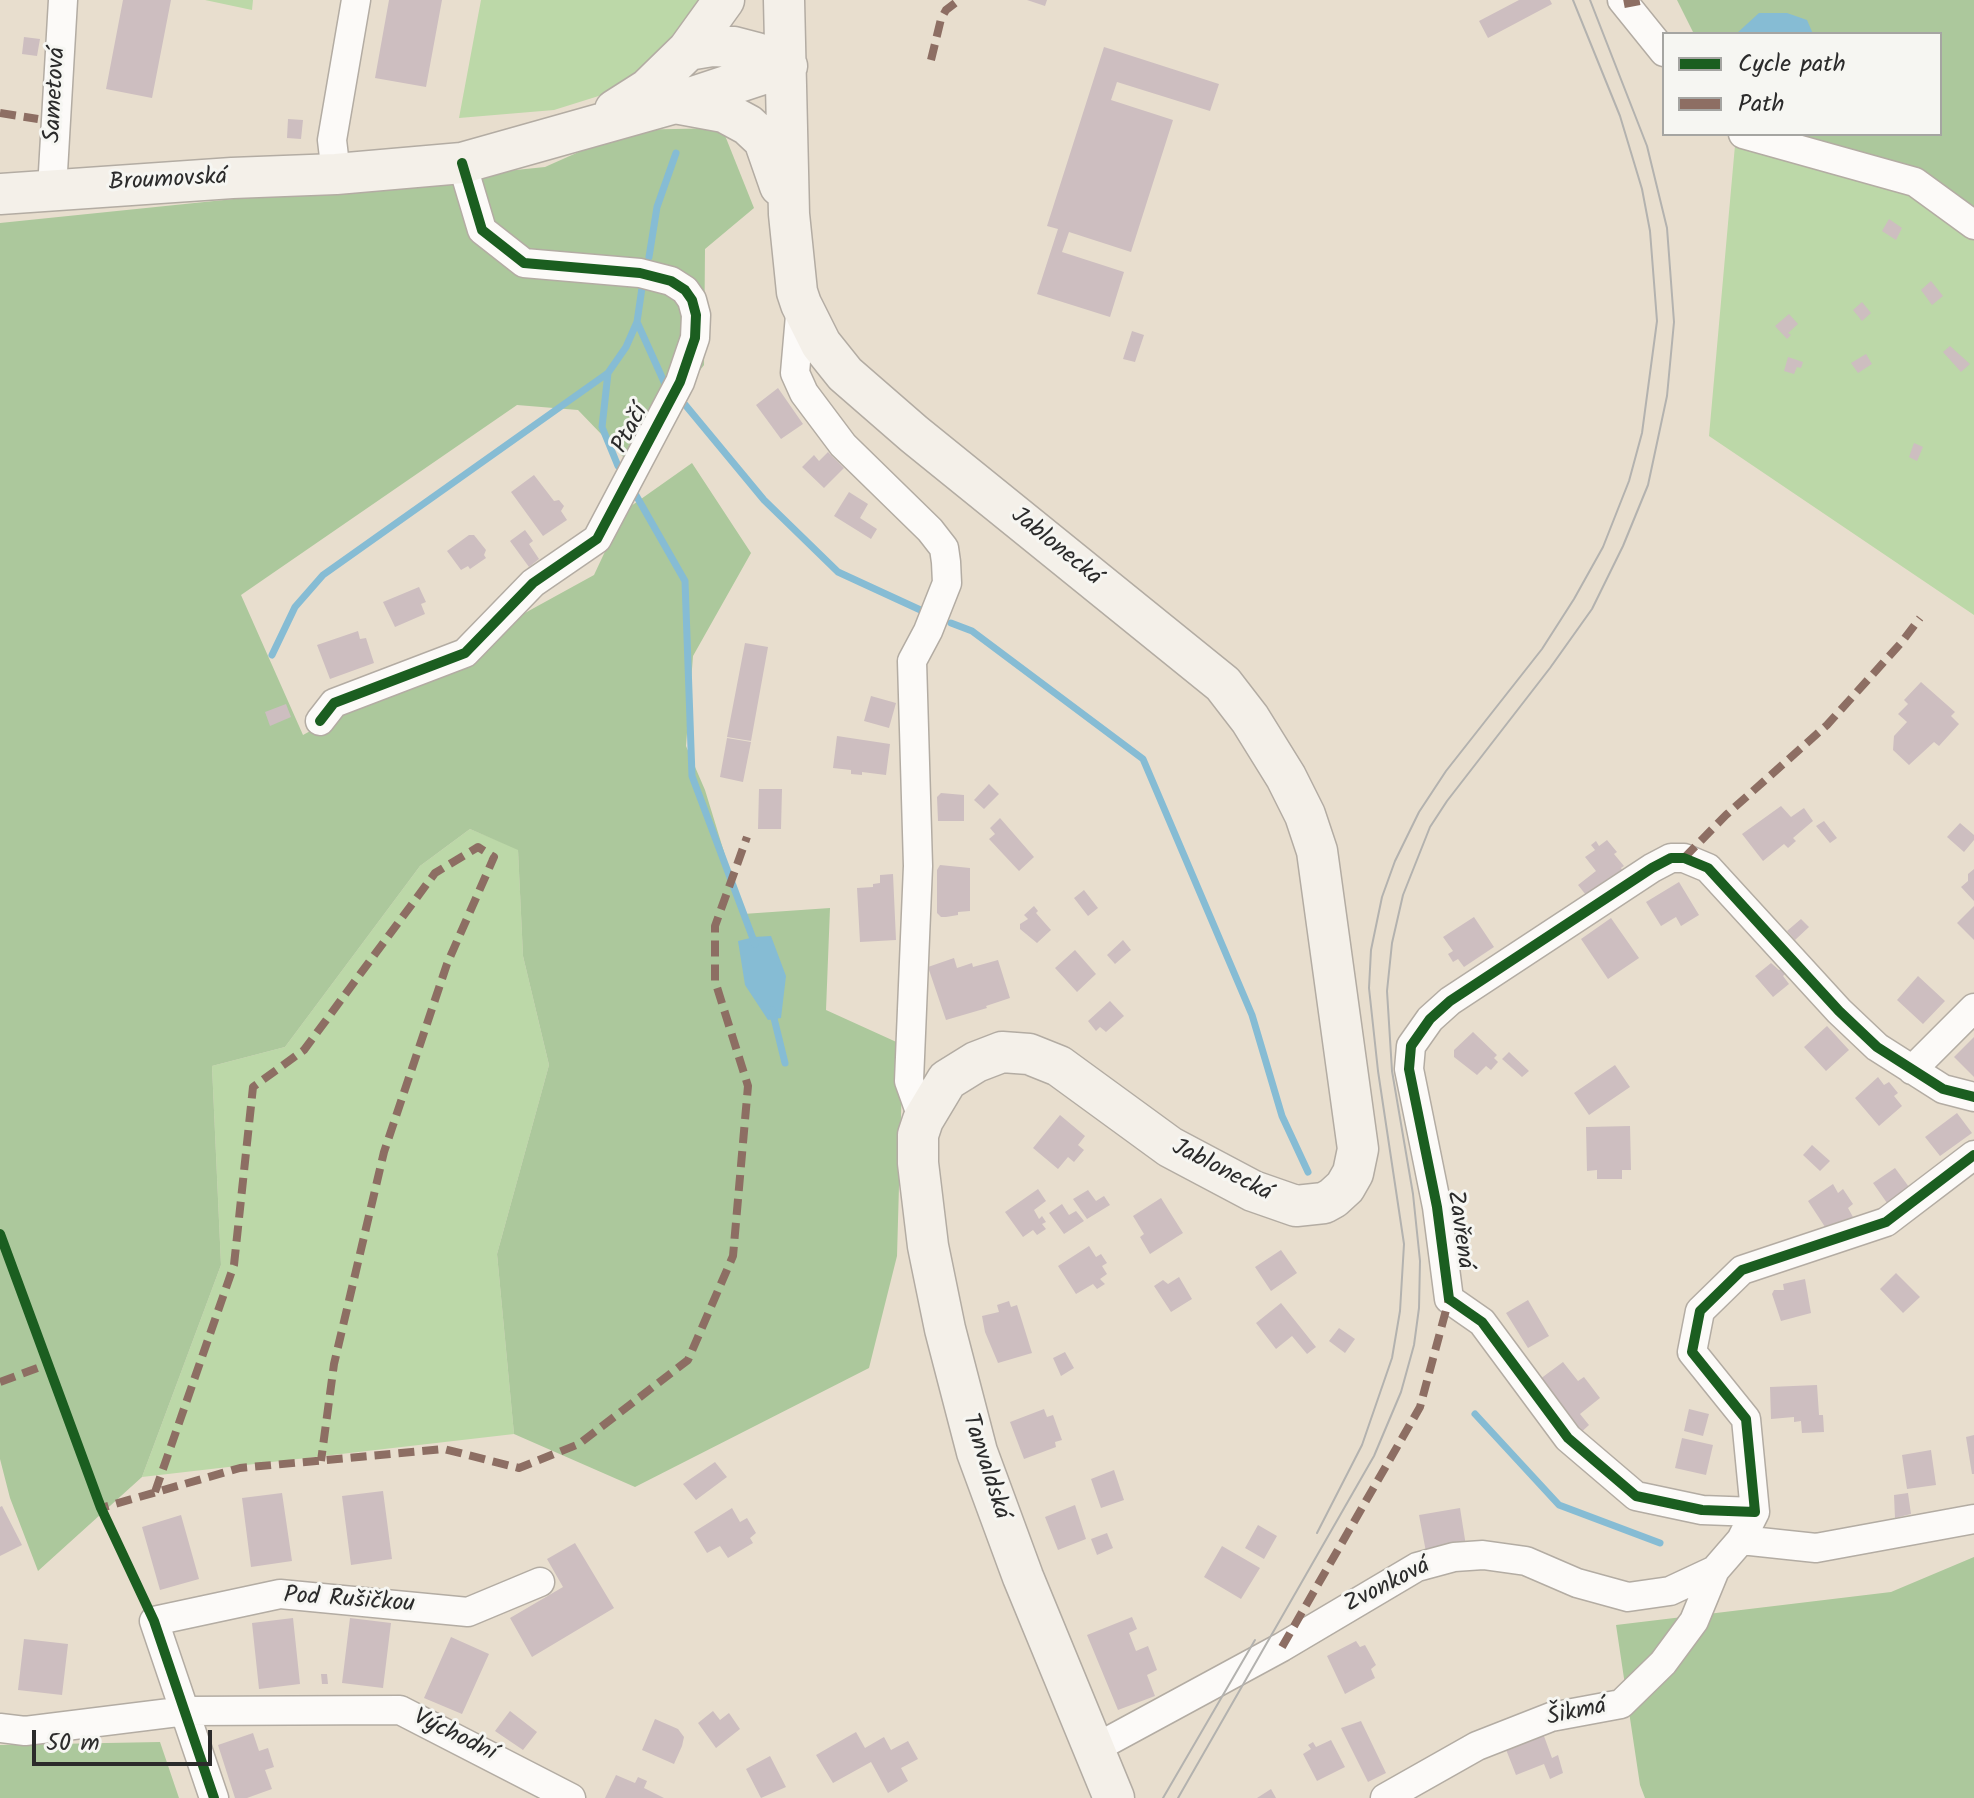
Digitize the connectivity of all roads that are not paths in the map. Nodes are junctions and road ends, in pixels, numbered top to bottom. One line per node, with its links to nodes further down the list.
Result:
1 (63, 0): 14 (street, Sametová)
2 (356, 0): 13 (street)
3 (724, 0): 6 (main road, Broumovská)
4 (784, 0): 8 (main road, Jablonecká)
5 (1622, 0): 7 (street)
6 (688, 50): 8 (main road); 10 (main road, Broumovská)
7 (1662, 50)
8 (787, 66): 9 (main road, Broumovská); 16 (main road, Jablonecká)
9 (675, 103): 10 (main road, Broumovská); 16 (main road, Broumovská)
10 (589, 127): 12 (main road, Broumovská)
11 (1750, 136): 17 (street)
12 (462, 163): 13 (main road, Broumovská); 19 (street, Ptačí)
13 (336, 174): 14 (main road, Broumovská)
14 (52, 189): 15 (main road, Broumovská)
15 (0, 194)
16 (789, 214): 18 (main road, Jablonecká)
17 (1974, 225)
18 (801, 304): 23 (street, Jablonecká); 23 (main road, Jablonecká)
19 (320, 721)
20 (1974, 1008): 21 (street)
21 (1912, 1070): 22 (street, Zavřená); 25 (street, Zavřená)
22 (1974, 1097)
23 (923, 1120): 32 (main road, Tanvaldská)
24 (1974, 1155): 25 (street)
25 (1755, 1512): 27 (street, Zvonková)
26 (1974, 1519): 27 (street)
27 (1741, 1540): 28 (street, Zvonková)
28 (1715, 1570): 32 (street, Zvonková); 36 (street, Šikmá)
29 (540, 1582): 30 (street, Pod Rušičkou)
30 (186, 1711): 31 (street, Východní); 33 (street); 34 (street, Východní)
31 (0, 1728)
32 (1092, 1750): 35 (main road, Tanvaldská)
33 (214, 1798)
34 (571, 1798)
35 (1114, 1798)
36 (1385, 1798)

